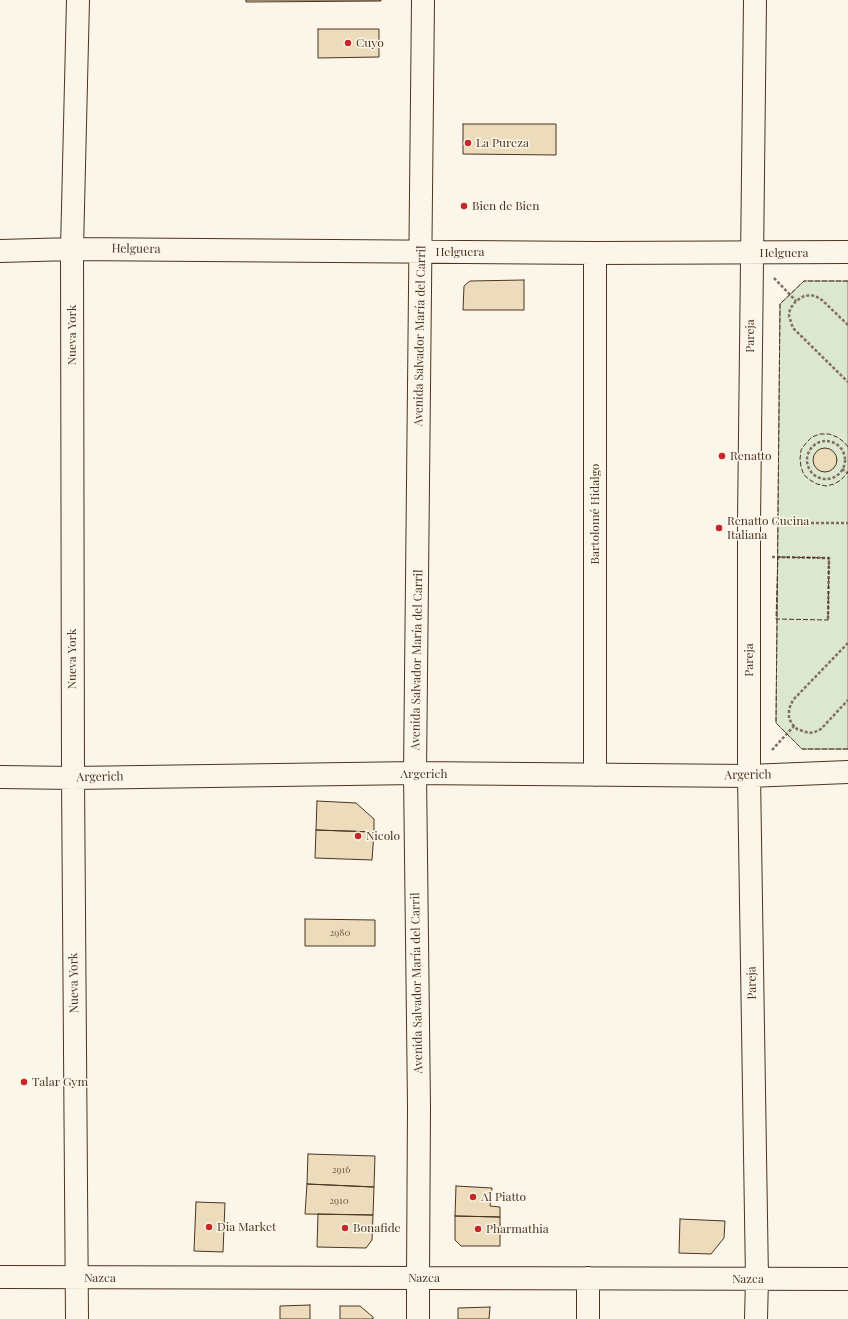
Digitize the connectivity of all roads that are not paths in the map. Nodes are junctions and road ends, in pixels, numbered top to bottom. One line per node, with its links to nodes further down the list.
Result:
1 (78, 0): 4 (street, Nueva York)
2 (423, 0): 6 (street, Avenida Salvador María del Carril)
3 (755, 0): 9 (street, Pareja)
4 (72, 249): 5 (street, Helguera); 6 (street, Helguera); 15 (street, Nueva York)
5 (0, 251)
6 (421, 252): 8 (street, Helguera); 11 (street, Avenida Salvador María del Carril)
7 (848, 252): 9 (street, Helguera)
8 (594, 253): 9 (street, Helguera); 12 (street, Bartolomé Hidalgo)
9 (751, 253): 13 (street, Pareja)
10 (848, 772): 13 (street, Argerich)
11 (415, 773): 12 (street, Argerich); 15 (street, Argerich); 18 (street, Avenida Salvador María del Carril)
12 (595, 776): 13 (street, Argerich)
13 (749, 776): 20 (street, Pareja)
14 (0, 777): 15 (street, Argerich)
15 (72, 778): 17 (street, Nueva York)
16 (0, 1277): 17 (street, Nazca)
17 (77, 1278): 18 (street, Nazca); 22 (street, Nueva York)
18 (418, 1278): 19 (street, Nazca); 23 (street, Avenida Salvador María del Carril)
19 (588, 1278): 20 (street, Nazca); 24 (street)
20 (757, 1279): 21 (street, Nazca); 25 (street, Pareja)
21 (848, 1279)
22 (77, 1319)
23 (418, 1319)
24 (588, 1319)
25 (756, 1319)

